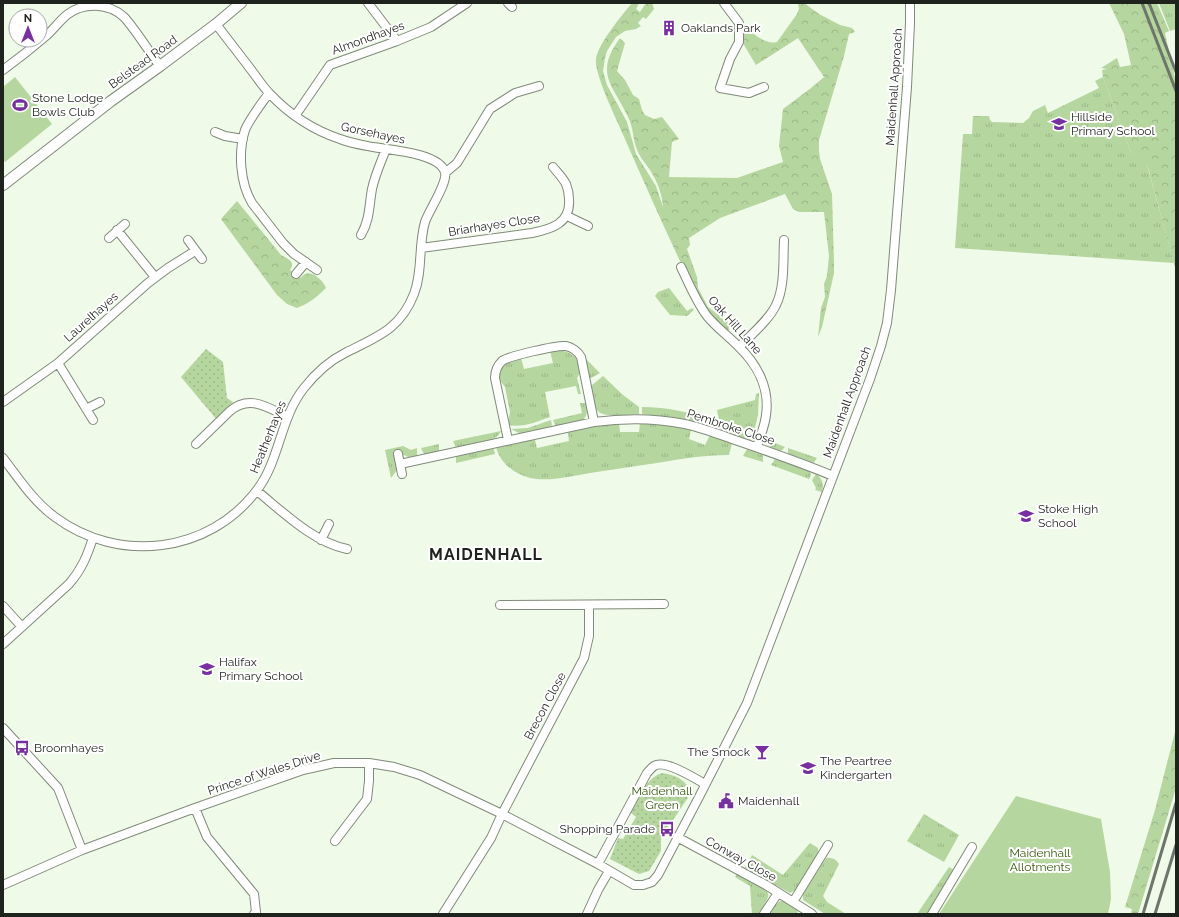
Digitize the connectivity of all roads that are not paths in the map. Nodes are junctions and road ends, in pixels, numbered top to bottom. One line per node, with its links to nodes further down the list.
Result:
1 (241, 3): 6 (street, Belstead Road)
2 (368, 3): 7 (street)
3 (467, 3): 7 (street, Almondhayes)
4 (724, 3): 11 (street)
5 (910, 3): 51 (street, Maidenhall Approach)
6 (216, 24): 8 (street, Belstead Road); 12 (street, Gorsehayes)
7 (397, 41): 13 (street, Almondhayes)
8 (160, 66): 9 (street); 19 (street, Belstead Road)
9 (3, 70)
10 (539, 86): 18 (street)
11 (764, 87)
12 (269, 93): 13 (street, Gorsehayes); 15 (street)
13 (295, 116): 16 (street, Gorsehayes)
14 (215, 132): 15 (street)
15 (243, 139): 31 (street)
16 (386, 149): 18 (street, Gorsehayes); 24 (street)
17 (552, 167): 20 (street)
18 (445, 173): 28 (street, Heatherhayes)
19 (3, 185)
20 (567, 216): 22 (street); 28 (street, Briarhayes Close)
21 (125, 224): 23 (street)
22 (588, 226)
23 (117, 230): 25 (street); 35 (street)
24 (361, 235)
25 (109, 238)
26 (188, 240): 29 (street)
27 (784, 240): 36 (street)
28 (421, 248): 41 (street, Heatherhayes)
29 (195, 250): 30 (street); 35 (street, Laurelhayes)
30 (202, 259)
31 (306, 262): 33 (street); 34 (street)
32 (681, 267): 36 (street, Oak Hill Lane)
33 (317, 270)
34 (296, 274)
35 (155, 277): 37 (street, Laurelhayes)
36 (739, 347): 46 (street, Oak Hill Lane)
37 (58, 363): 38 (street, Laurelhayes); 40 (street)
38 (3, 402)
39 (100, 402): 40 (street)
40 (86, 409): 42 (street)
41 (288, 417): 45 (street); 52 (street, Heatherhayes)
42 (93, 420)
43 (594, 422): 44 (street, Pembroke Close); 44 (street); 46 (street, Pembroke Close)
44 (508, 440): 49 (street, Pembroke Close)
45 (196, 444)
46 (757, 447): 51 (street, Pembroke Close)
47 (398, 454): 49 (street)
48 (3, 458): 54 (street, Heatherhayes)
49 (400, 464): 50 (street)
50 (402, 474)
51 (833, 476): 65 (street, Maidenhall Approach)
52 (257, 491): 54 (street, Heatherhayes); 55 (street)
53 (329, 524): 55 (street)
54 (93, 538): 61 (street)
55 (321, 540): 56 (street)
56 (347, 549)
57 (664, 604): 59 (street)
58 (500, 605): 59 (street)
59 (589, 605): 67 (street, Brecon Close)
60 (3, 606): 61 (street)
61 (22, 627): 62 (street)
62 (3, 644)
63 (3, 728): 72 (street)
64 (369, 763): 66 (street, Prince of Wales Drive); 67 (street, Prince of Wales Drive); 69 (street)
65 (705, 784): 68 (street); 73 (street)
66 (195, 808): 72 (street, Prince of Wales Drive); 79 (street)
67 (502, 814): 73 (street, Prince of Wales Drive); 80 (street, Brecon Close)
68 (677, 837): 74 (street); 76 (street, Conway Close)
69 (335, 841)
70 (828, 845): 77 (street)
71 (972, 847): 83 (street)
72 (82, 850): 75 (street, Prince of Wales Drive)
73 (598, 864): 74 (street)
74 (609, 871): 81 (street)
75 (3, 886)
76 (778, 893): 77 (street, Conway Close); 82 (street)
77 (793, 902): 78 (street, Conway Close)
78 (808, 913)
79 (254, 914)
80 (443, 914)
81 (587, 914)
82 (764, 914)
83 (932, 914)

